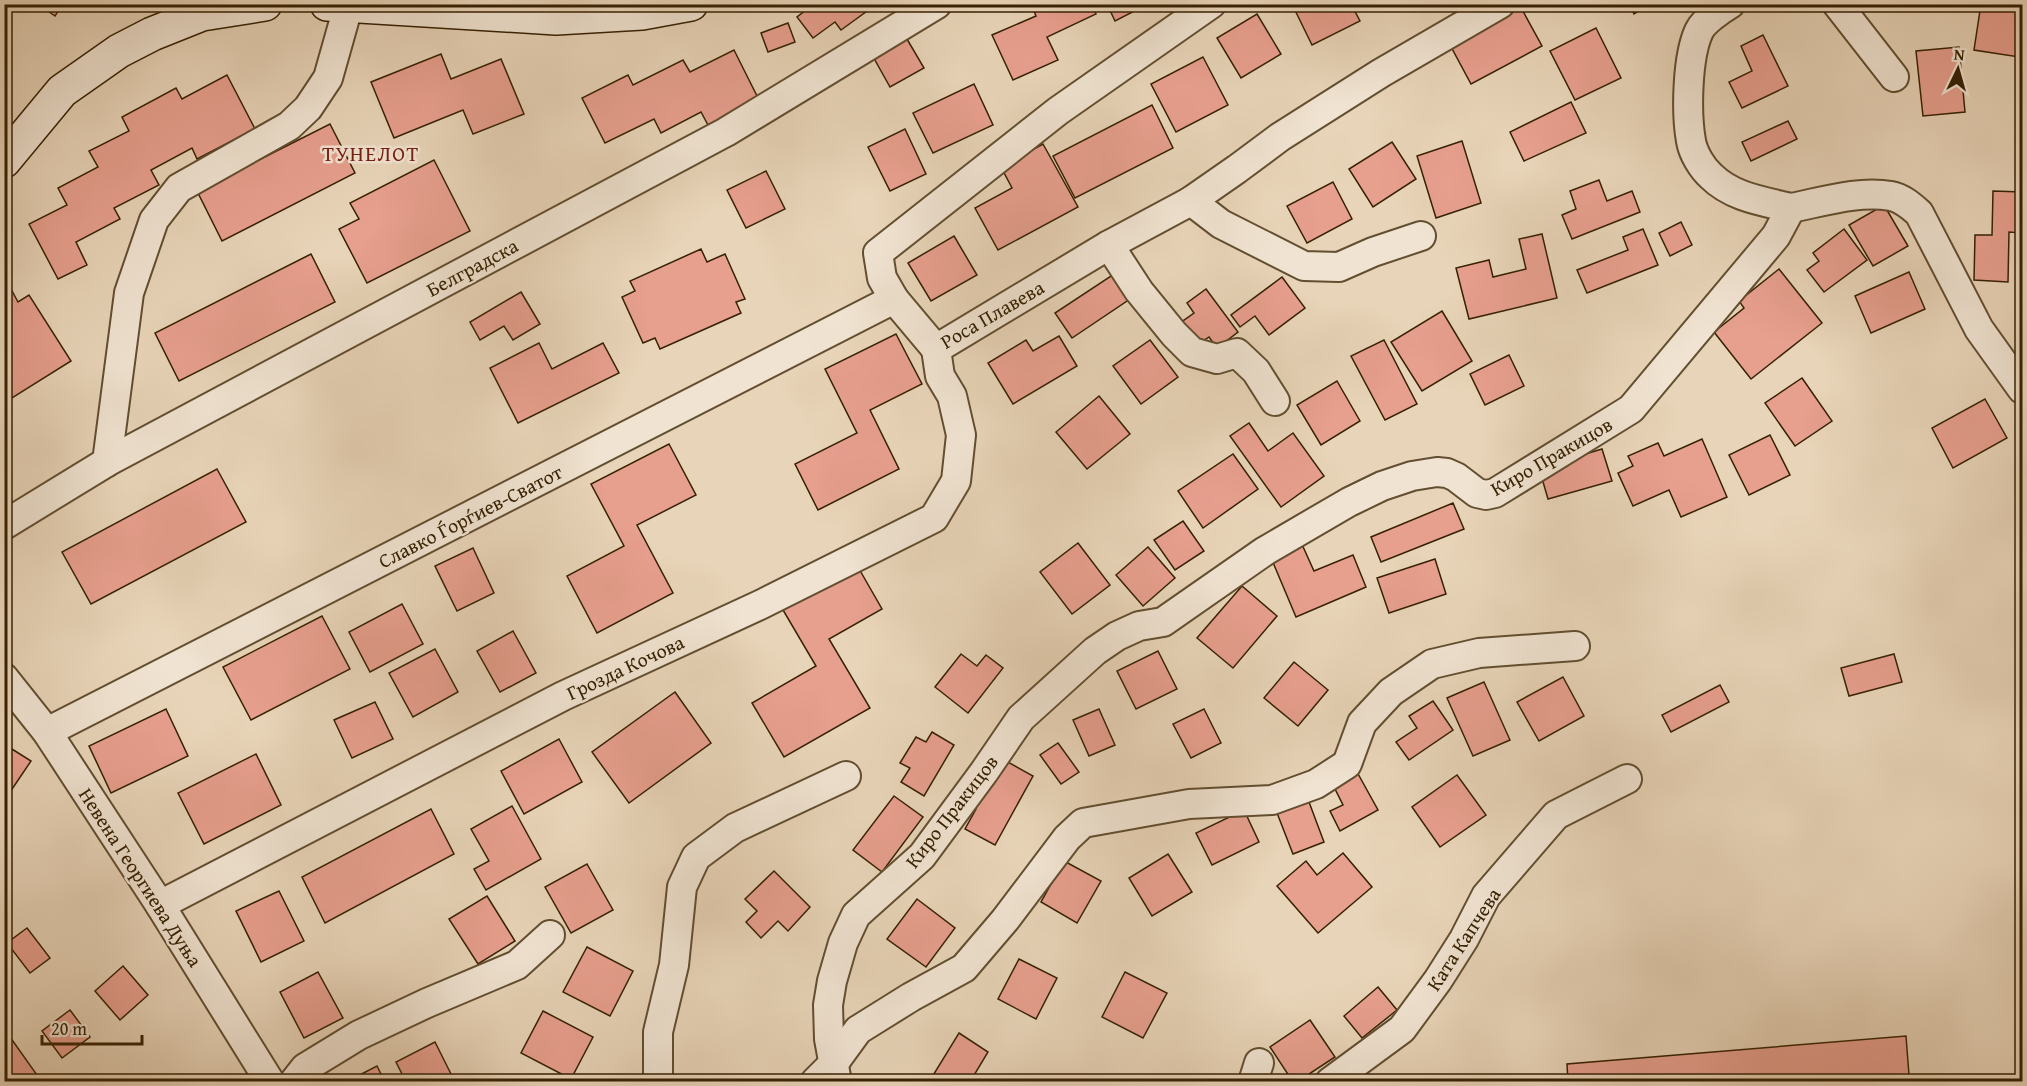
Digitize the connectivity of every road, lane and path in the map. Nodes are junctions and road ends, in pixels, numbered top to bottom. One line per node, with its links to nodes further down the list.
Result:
1 (265, 4): 10 (main road)
2 (691, 4): 8 (main road)
3 (937, 4): 19 (street, Белградска)
4 (1211, 4): 15 (street, Роса Плавева)
5 (1500, 4): 11 (street, Роса Плавева)
6 (1730, 4): 12 (street)
7 (1837, 4): 9 (street)
8 (338, 6): 19 (street)
9 (1894, 77)
10 (4, 161)
11 (1191, 201): 13 (street); 14 (street, Роса Плавева)
12 (1791, 208): 17 (street); 28 (street, Киро Пракицов)
13 (1421, 236)
14 (1109, 245): 16 (street, Роса Плавева); 18 (street)
15 (894, 299): 16 (street, Роса Плавева); 23 (street, Славко Ѓорѓиев-Сватот)
16 (936, 350): 26 (street, Грозда Кочова)
17 (2022, 389)
18 (1275, 401)
19 (107, 462): 20 (street, Белградска)
20 (4, 525)
21 (1575, 646): 28 (street, Киро Пракицов)
22 (4, 678): 23 (street, Невена Георгиева Дуња)
23 (47, 732): 26 (street, Невена Георгиева Дуња)
24 (846, 776): 31 (street)
25 (1627, 778): 32 (street, Ката Капчева)
26 (160, 905): 29 (street, Невена Георгиева Дуња)
27 (549, 935): 30 (street)
28 (829, 1075)
29 (270, 1082)
30 (294, 1082)
31 (658, 1082)
32 (1330, 1082)

